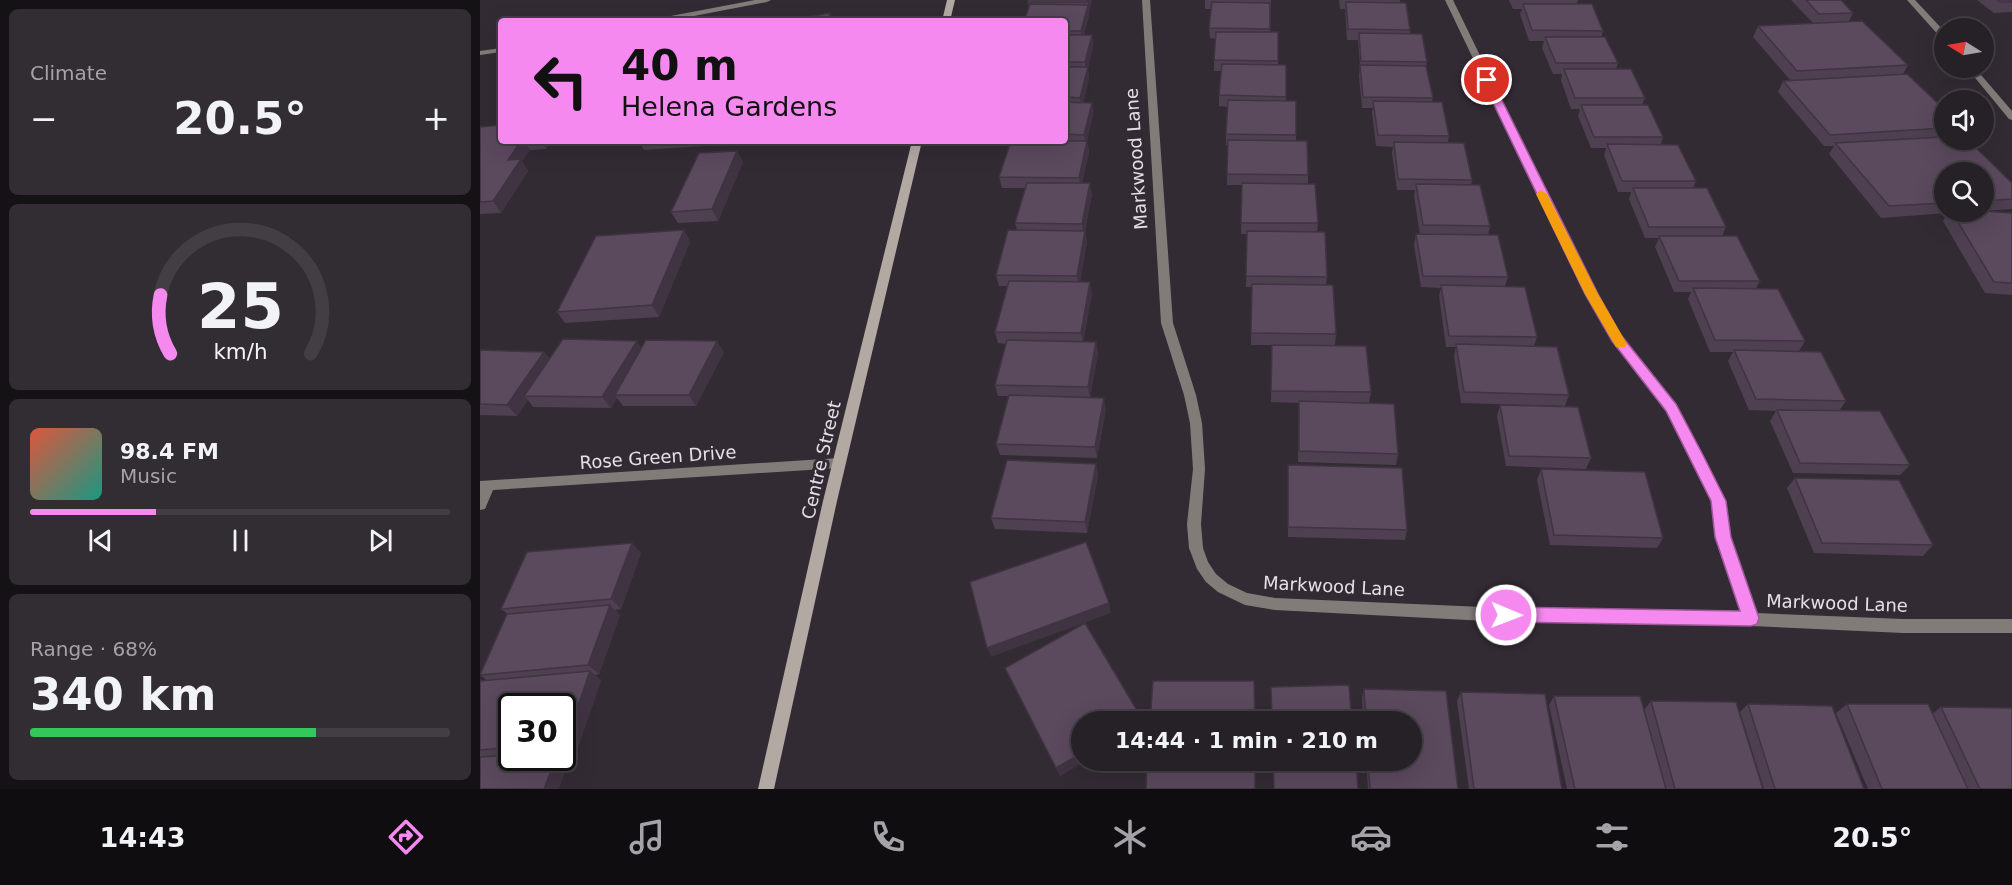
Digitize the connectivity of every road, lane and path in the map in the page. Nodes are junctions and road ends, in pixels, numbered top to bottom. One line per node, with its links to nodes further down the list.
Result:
1 (767, 0): 6 (street)
2 (951, 0): 7 (main road)
3 (1146, 0): 17 (street, Markwood Lane)
4 (1449, 0): 17 (street)
5 (1911, 0): 8 (street)
6 (671, 18)
7 (947, 18)
8 (1934, 25)
9 (498, 50): 10 (street)
10 (480, 53)
11 (1979, 78): 12 (street)
12 (2012, 117)
13 (916, 144): 14 (main road, Centre Street)
14 (839, 463): 15 (street, Rose Green Drive); 19 (main road, Centre Street)
15 (484, 486): 16 (street)
16 (480, 505)
17 (1751, 618): 18 (street, Markwood Lane)
18 (2012, 626)
19 (766, 789)

